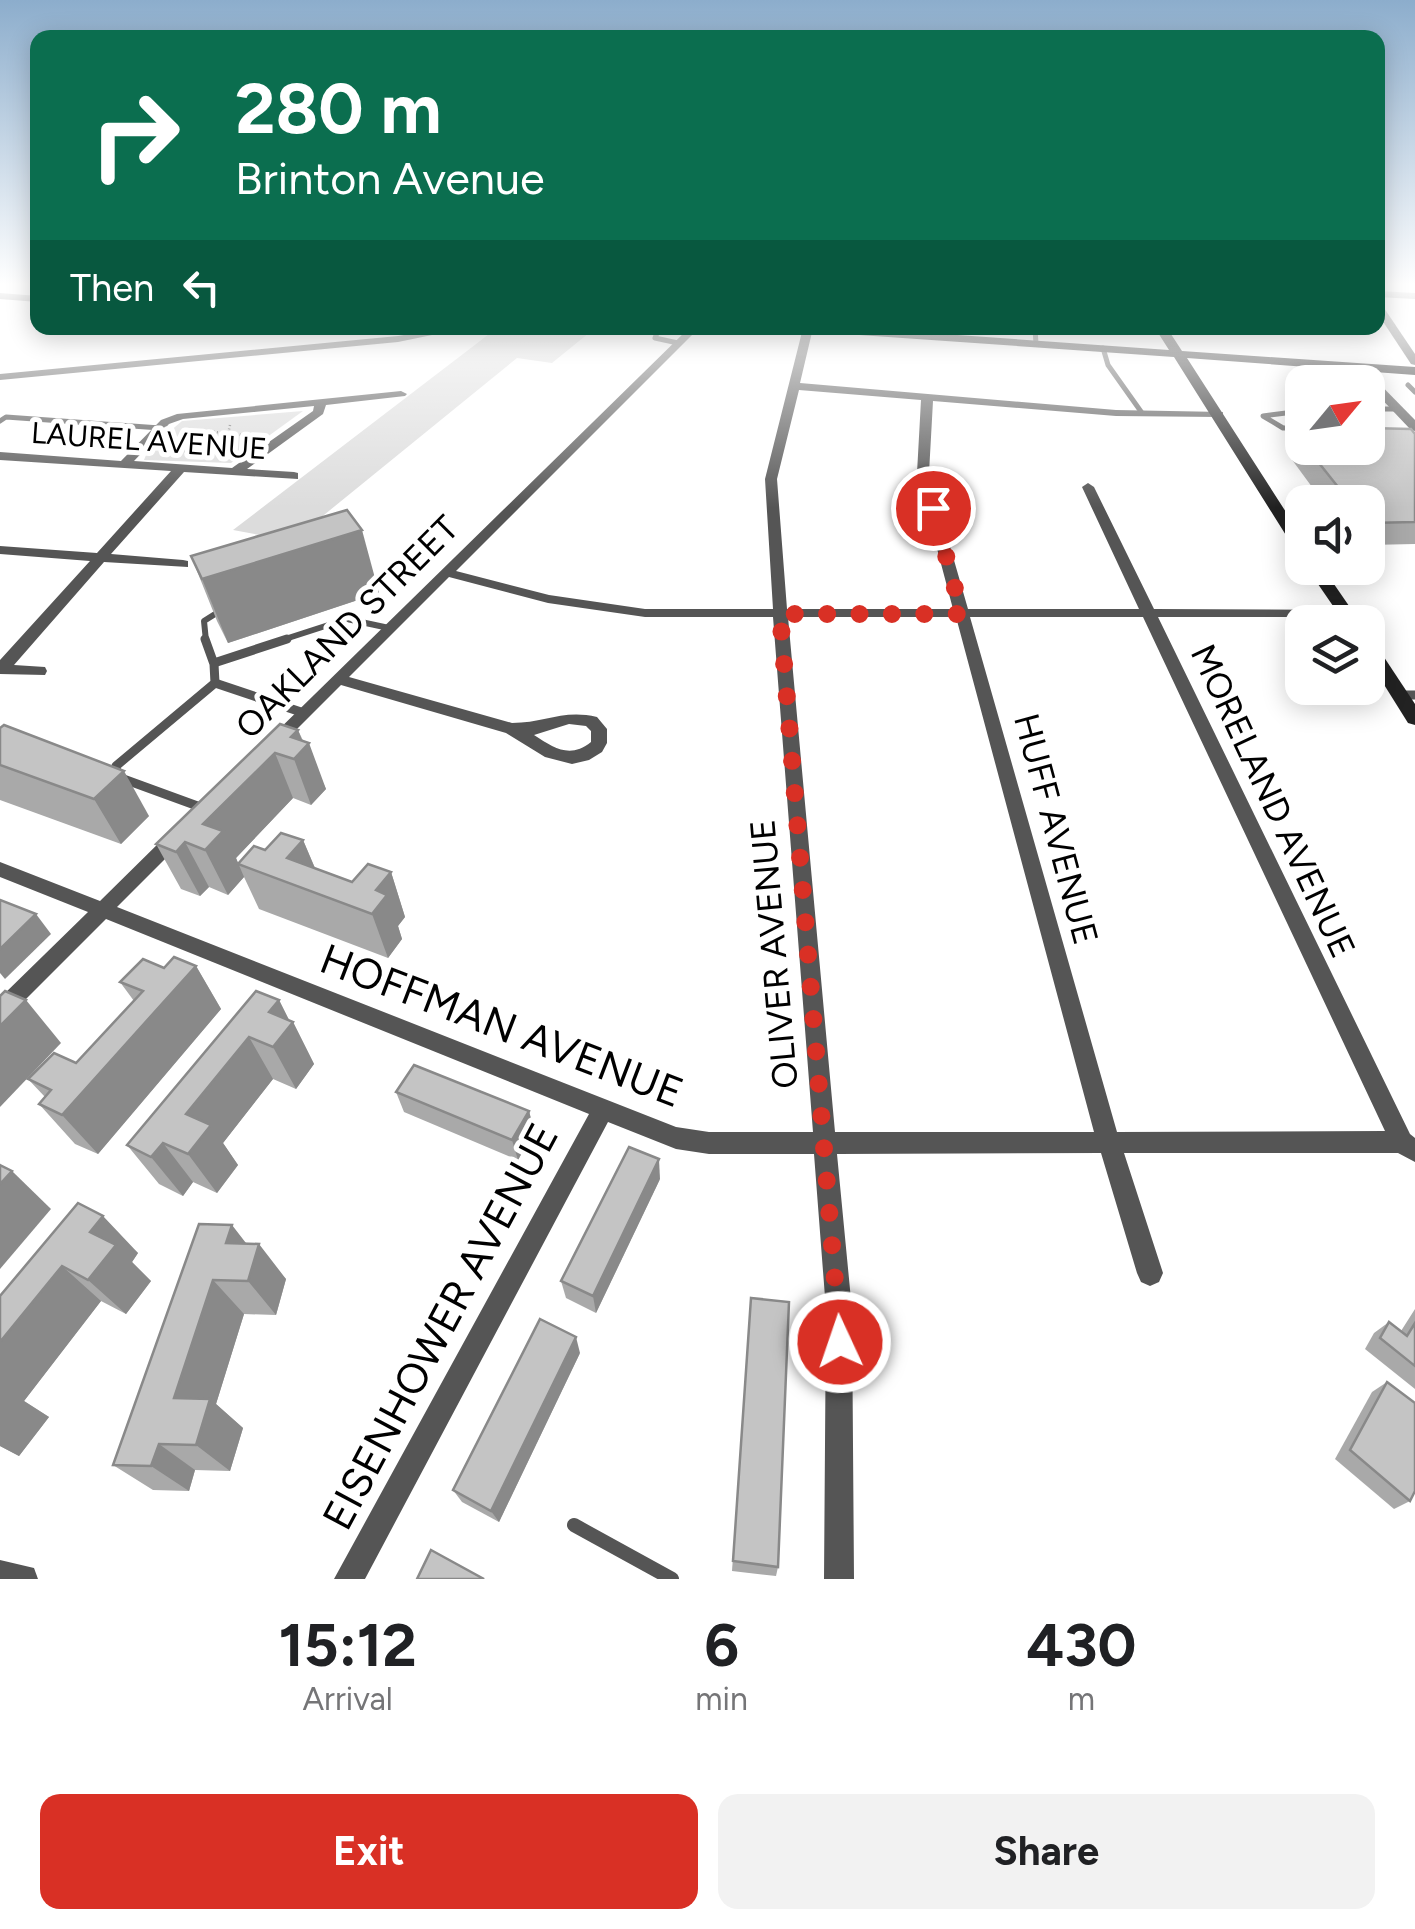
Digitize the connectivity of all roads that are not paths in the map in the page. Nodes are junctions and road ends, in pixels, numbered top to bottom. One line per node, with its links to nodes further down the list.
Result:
1 (171, 361): 10 (street)
2 (660, 361): 38 (street, OAKLAND STREET)
3 (800, 361): 12 (street, OLIVER AVENUE)
4 (1107, 361): 20 (lane)
5 (1184, 361): 22 (main road)
6 (1264, 361): 7 (main road)
7 (1328, 365)
8 (1385, 369): 9 (main road)
9 (1415, 371)
10 (0, 377)
11 (1408, 385): 13 (lane)
12 (794, 386): 16 (street); 40 (street, OLIVER AVENUE)
13 (1415, 392)
14 (401, 394): 17 (street)
15 (1385, 396): 19 (street)
16 (927, 398): 20 (street); 41 (street, HUFF AVENUE)
17 (321, 402): 24 (street); 31 (street)
18 (1385, 409): 19 (lane)
19 (1397, 409): 26 (street)
20 (1142, 413): 22 (street)
21 (1285, 413): 25 (lane)
22 (1219, 414): 34 (main road)
23 (3, 419): 24 (lane)
24 (160, 428): 29 (street)
25 (1285, 428)
26 (1415, 428): 27 (lane)
27 (1399, 430)
28 (0, 456): 29 (street, LAUREL AVENUE)
29 (125, 464): 30 (street, LAUREL AVENUE)
30 (181, 468): 31 (street, LAUREL AVENUE); 36 (street)
31 (235, 472): 32 (street, LAUREL AVENUE)
32 (294, 476)
33 (1088, 487): 42 (street, MORELAND AVENUE)
34 (1285, 521)
35 (0, 550): 36 (street)
36 (101, 558): 37 (street); 47 (street)
37 (182, 564)
38 (445, 572): 40 (street); 44 (street, OAKLAND STREET)
39 (235, 600): 45 (lane)
40 (780, 614): 41 (street); 63 (street, OLIVER AVENUE)
41 (962, 614): 42 (street); 62 (street, HUFF AVENUE)
42 (1148, 614): 43 (street); 64 (street, MORELAND AVENUE)
43 (1285, 617)
44 (389, 628): 45 (lane); 49 (street, OAKLAND STREET)
45 (217, 662): 50 (lane)
46 (1385, 667): 51 (main road)
47 (1, 669): 48 (street)
48 (39, 672)
49 (338, 678): 52 (street, OAKLAND STREET); 54 (street)
50 (215, 683): 52 (lane); 57 (lane)
51 (1407, 695): 53 (main road)
52 (304, 712): 55 (street, OAKLAND STREET)
53 (1415, 719)
54 (512, 729)
55 (262, 754)
56 (219, 795): 57 (street)
57 (205, 809): 59 (street)
58 (0, 869): 59 (street, HOFFMAN AVENUE)
59 (103, 910): 60 (street); 61 (street, HOFFMAN AVENUE)
60 (0, 1012)
61 (602, 1111): 63 (street, HOFFMAN AVENUE); 69 (street, EISENHOWER AVENUE)
62 (1108, 1140): 63 (street, HOFFMAN AVENUE); 64 (street, HOFFMAN AVENUE); 65 (street, HUFF AVENUE)
63 (825, 1141): 71 (street, OLIVER AVENUE)
64 (1409, 1146)
65 (1150, 1273)
66 (574, 1525): 70 (lane)
67 (0, 1575): 68 (street)
68 (23, 1579)
69 (349, 1579)
70 (672, 1579)
71 (839, 1579)

